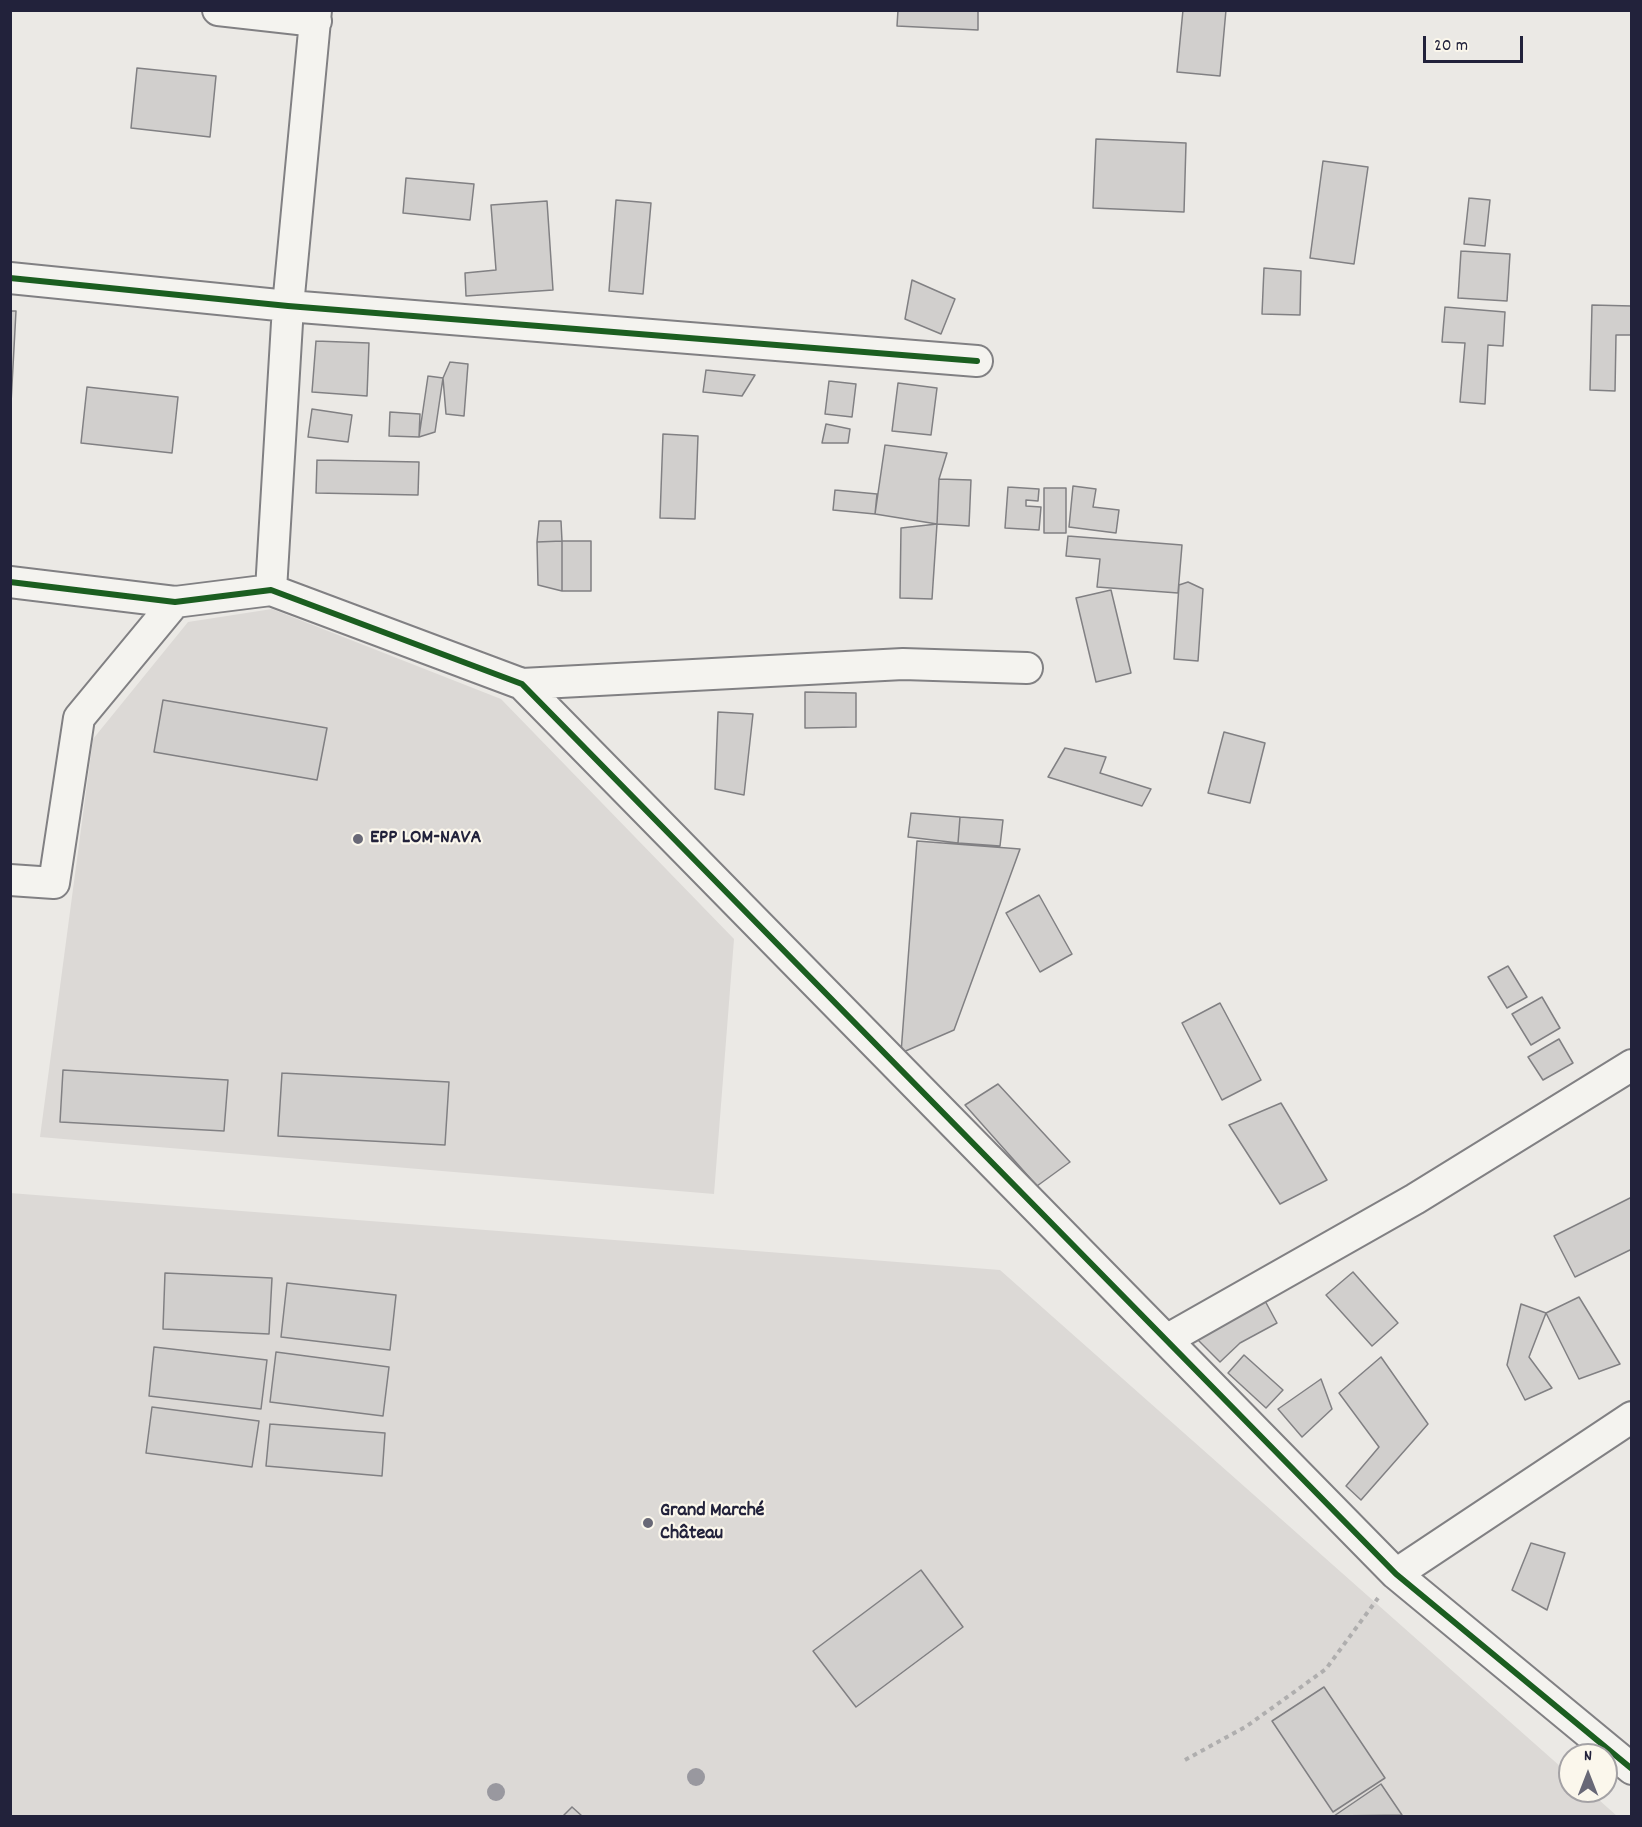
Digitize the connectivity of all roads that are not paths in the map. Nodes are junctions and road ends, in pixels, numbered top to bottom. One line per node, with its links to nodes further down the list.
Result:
1 (218, 10): 2 (street)
2 (316, 16): 4 (street)
3 (10, 278): 4 (street)
4 (288, 306): 5 (street); 7 (street)
5 (977, 361)
6 (10, 582): 8 (street)
7 (271, 590): 8 (street); 10 (street)
8 (176, 602): 11 (street)
9 (1027, 668): 10 (street)
10 (522, 684): 13 (street)
11 (10, 880)
12 (1632, 1065): 13 (street)
13 (1168, 1339): 15 (street)
14 (1632, 1417): 15 (street)
15 (1396, 1574): 16 (street)
16 (1632, 1768)

